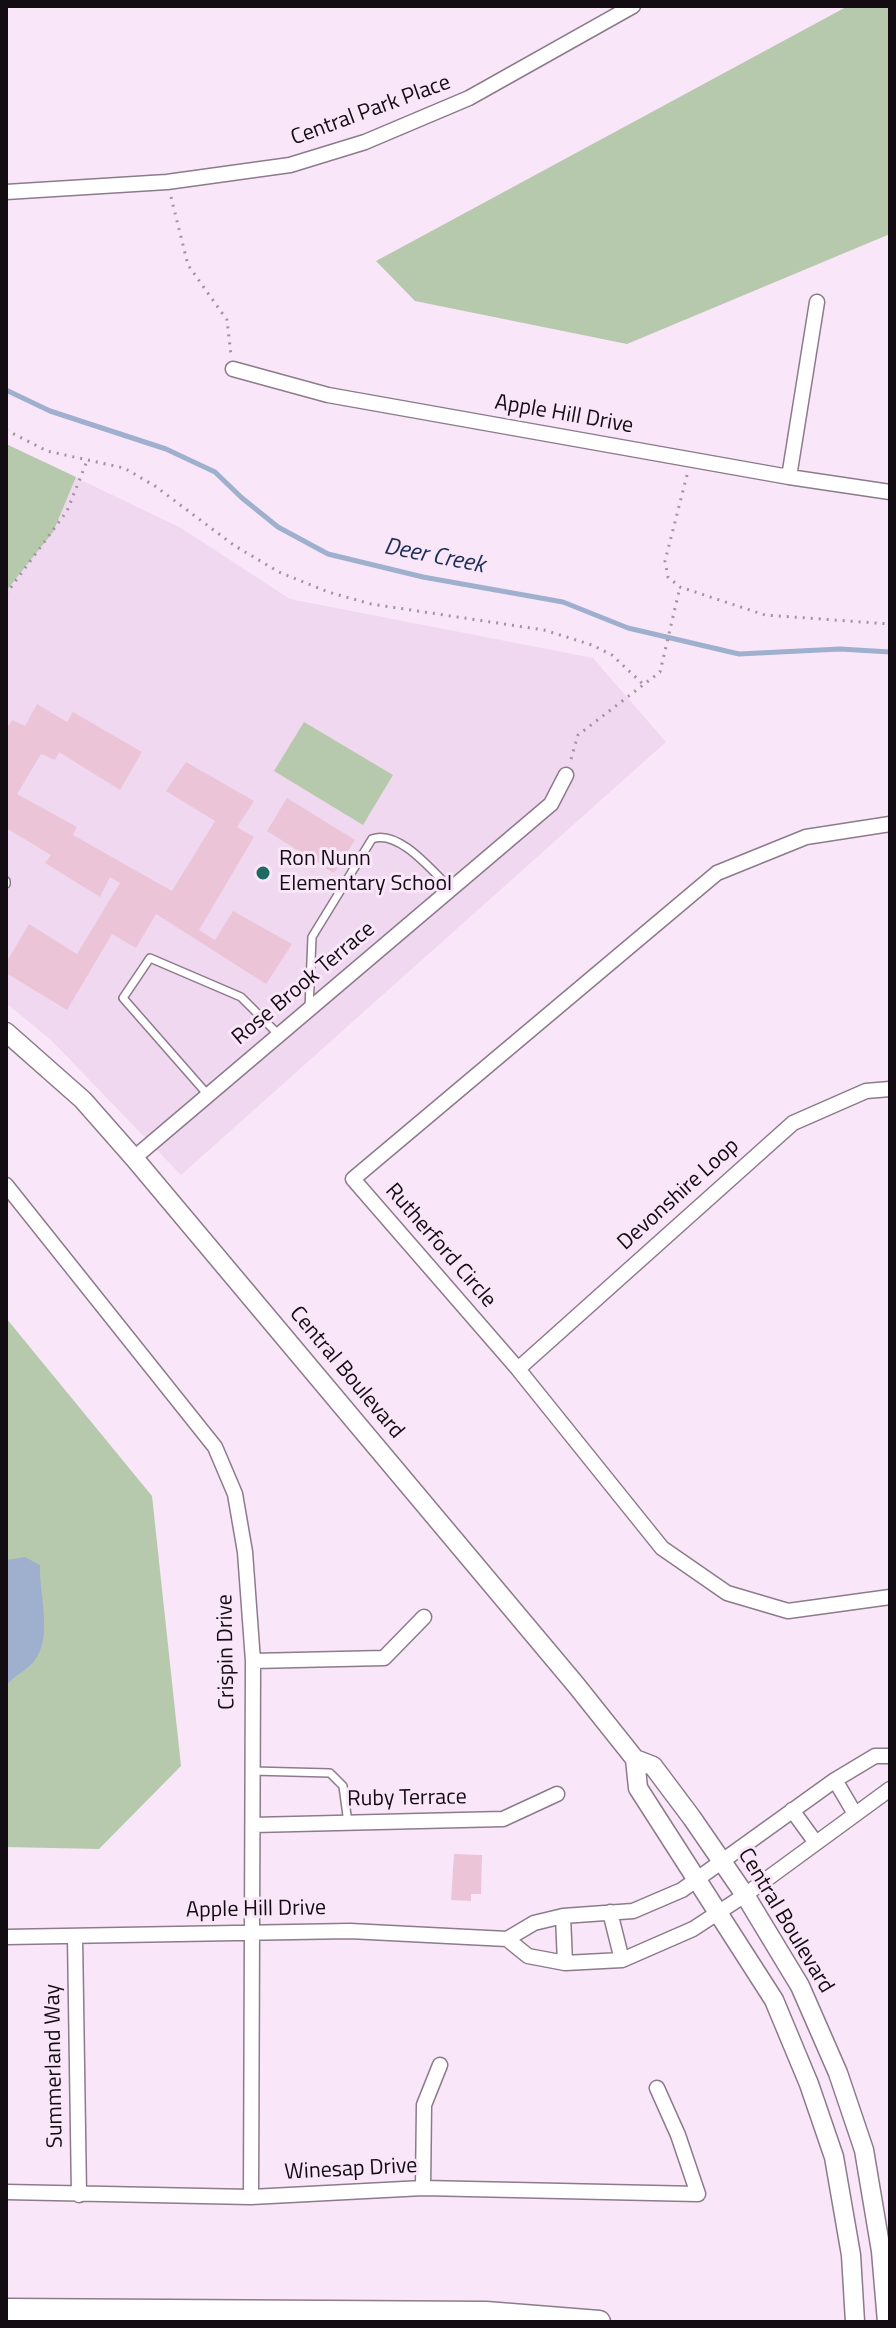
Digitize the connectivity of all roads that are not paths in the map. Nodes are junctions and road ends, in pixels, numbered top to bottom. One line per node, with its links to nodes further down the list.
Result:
1 (633, 6): 2 (street, Central Park Place)
2 (6, 192)
3 (817, 302): 5 (street)
4 (233, 369): 5 (street, Apple Hill Drive)
5 (789, 477): 6 (street, Apple Hill Drive)
6 (890, 492)
7 (566, 775): 9 (street, Rose Brook Terrace)
8 (890, 824): 17 (street, Rutherford Circle)
9 (451, 889): 10 (street, Rose Brook Terrace); 10 (lane)
10 (308, 1010): 12 (street, Rose Brook Terrace)
11 (6, 1032): 15 (street, Central Boulevard)
12 (279, 1035): 14 (street, Rose Brook Terrace); 14 (lane)
13 (890, 1089): 17 (street, Devonshire Loop)
14 (208, 1095): 15 (street, Rose Brook Terrace)
15 (134, 1158): 22 (street, Central Boulevard)
16 (6, 1185): 20 (street, Crispin Drive)
17 (518, 1369): 18 (street, Rutherford Circle)
18 (890, 1597)
19 (424, 1617): 20 (street)
20 (253, 1661): 23 (street, Crispin Drive)
21 (890, 1756): 24 (street, Apple Hill Drive)
22 (635, 1759): 32 (street, Central Boulevard); 33 (street, Central Boulevard)
23 (252, 1771): 29 (lane); 30 (street, Crispin Drive)
24 (835, 1780): 27 (street, Apple Hill Drive); 28 (street)
25 (890, 1789): 28 (street, Apple Hill Drive)
26 (557, 1794): 29 (street, Ruby Terrace)
27 (792, 1810): 31 (street); 32 (street, Apple Hill Drive)
28 (855, 1814): 31 (street, Apple Hill Drive)
29 (348, 1823): 30 (street, Ruby Terrace)
30 (253, 1825): 38 (street, Crispin Drive)
31 (816, 1843): 34 (street, Apple Hill Drive)
32 (721, 1860): 33 (street, Apple Hill Drive); 34 (street, Central Boulevard)
33 (696, 1877): 35 (street, Apple Hill Drive); 36 (street, Central Boulevard)
34 (745, 1895): 36 (street, Apple Hill Drive); 53 (street, Central Boulevard)
35 (610, 1912): 37 (street, Apple Hill Drive); 42 (street)
36 (719, 1912): 42 (street, Apple Hill Drive); 52 (street, Central Boulevard)
37 (563, 1916): 41 (street, Apple Hill Drive); 43 (street)
38 (253, 1931): 40 (street, Apple Hill Drive); 41 (street, Apple Hill Drive); 49 (street, Crispin Drive)
39 (6, 1937): 40 (street, Apple Hill Drive)
40 (75, 1937): 48 (street, Summerland Way)
41 (507, 1939): 43 (street, Apple Hill Drive)
42 (622, 1960): 43 (street, Apple Hill Drive)
43 (565, 1963)
44 (440, 2065): 46 (street)
45 (657, 2088): 46 (street, Winesap Drive)
46 (423, 2188): 49 (street, Winesap Drive)
47 (6, 2192): 48 (street, Winesap Drive)
48 (79, 2195): 49 (street, Winesap Drive)
49 (251, 2197)
50 (6, 2310): 51 (main road)
51 (599, 2322)
52 (855, 2322)
53 (887, 2322)

